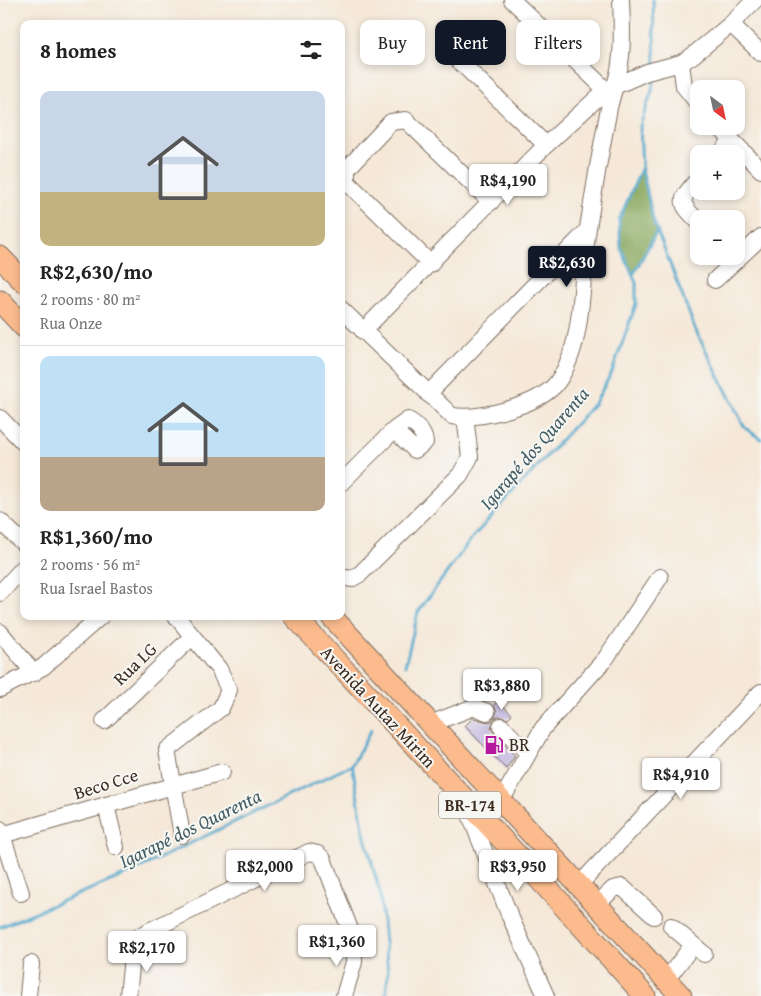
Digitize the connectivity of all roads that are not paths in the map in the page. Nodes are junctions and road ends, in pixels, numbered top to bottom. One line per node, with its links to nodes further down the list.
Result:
1 (512, 0): 8 (street)
2 (621, 0): 8 (street)
3 (755, 0): 4 (street)
4 (731, 24): 5 (street); 6 (street)
5 (761, 53)
6 (678, 64): 8 (street); 9 (street)
7 (463, 65): 12 (street)
8 (610, 88): 12 (street); 18 (street)
9 (690, 94)
10 (726, 135): 11 (street)
11 (731, 141): 13 (street); 14 (street)
12 (546, 145): 16 (street)
13 (728, 145)
14 (761, 170)
15 (690, 188): 17 (street)
16 (491, 202): 22 (street); 22 (street)
17 (690, 213)
18 (587, 231): 30 (street); 31 (street)
19 (761, 237): 20 (street)
20 (745, 250)
21 (0, 257): 24 (main road)
22 (431, 264): 29 (street)
23 (729, 265): 25 (street)
24 (20, 278)
25 (715, 280)
26 (0, 301): 28 (main road)
27 (345, 313): 29 (street)
28 (20, 323)
29 (363, 330): 30 (street)
30 (428, 394): 31 (street)
31 (465, 417): 40 (street)
32 (0, 418): 34 (street)
33 (394, 430): 35 (street)
34 (20, 439)
35 (345, 479)
36 (0, 521): 37 (street)
37 (20, 540)
38 (20, 571): 41 (street)
39 (660, 577): 55 (street)
40 (345, 578)
41 (0, 593)
42 (91, 620): 48 (street)
43 (179, 620): 47 (street)
44 (298, 620): 58 (main road, Avenida Autaz Mirim / BR-174)
45 (335, 620): 53 (main road, Avenida Autaz Mirim / BR-174)
46 (0, 632): 48 (street)
47 (192, 637): 52 (street, Rua LG); 57 (street)
48 (34, 673): 49 (street)
49 (0, 690)
50 (761, 692): 64 (street)
51 (487, 712): 53 (street)
52 (104, 721)
53 (430, 724): 59 (main road, Avenida Autaz Mirim / BR-174)
54 (501, 726): 55 (street)
55 (528, 754): 59 (street)
56 (222, 772): 57 (street, Beco Cce)
57 (174, 784): 60 (street, Beco Cce); 62 (street)
58 (464, 799): 74 (street); 75 (main road, Avenida Autaz Mirim / BR-174)
59 (500, 801): 64 (main road, Avenida Autaz Mirim / BR-174)
60 (106, 805): 61 (street, Beco Cce); 63 (street)
61 (1, 832): 65 (street)
62 (182, 835)
63 (116, 847)
64 (578, 886): 66 (main road, Avenida Autaz Mirim / BR-174)
65 (21, 893)
66 (596, 905): 67 (street); 70 (main road, Avenida Autaz Mirim / BR-174)
67 (654, 916)
68 (671, 926): 70 (street)
69 (31, 964): 71 (street)
70 (666, 980): 76 (main road, Avenida Autaz Mirim / BR-174)
71 (28, 996)
72 (128, 996): 73 (street)
73 (344, 996)
74 (546, 996)
75 (644, 996)
76 (681, 996)

